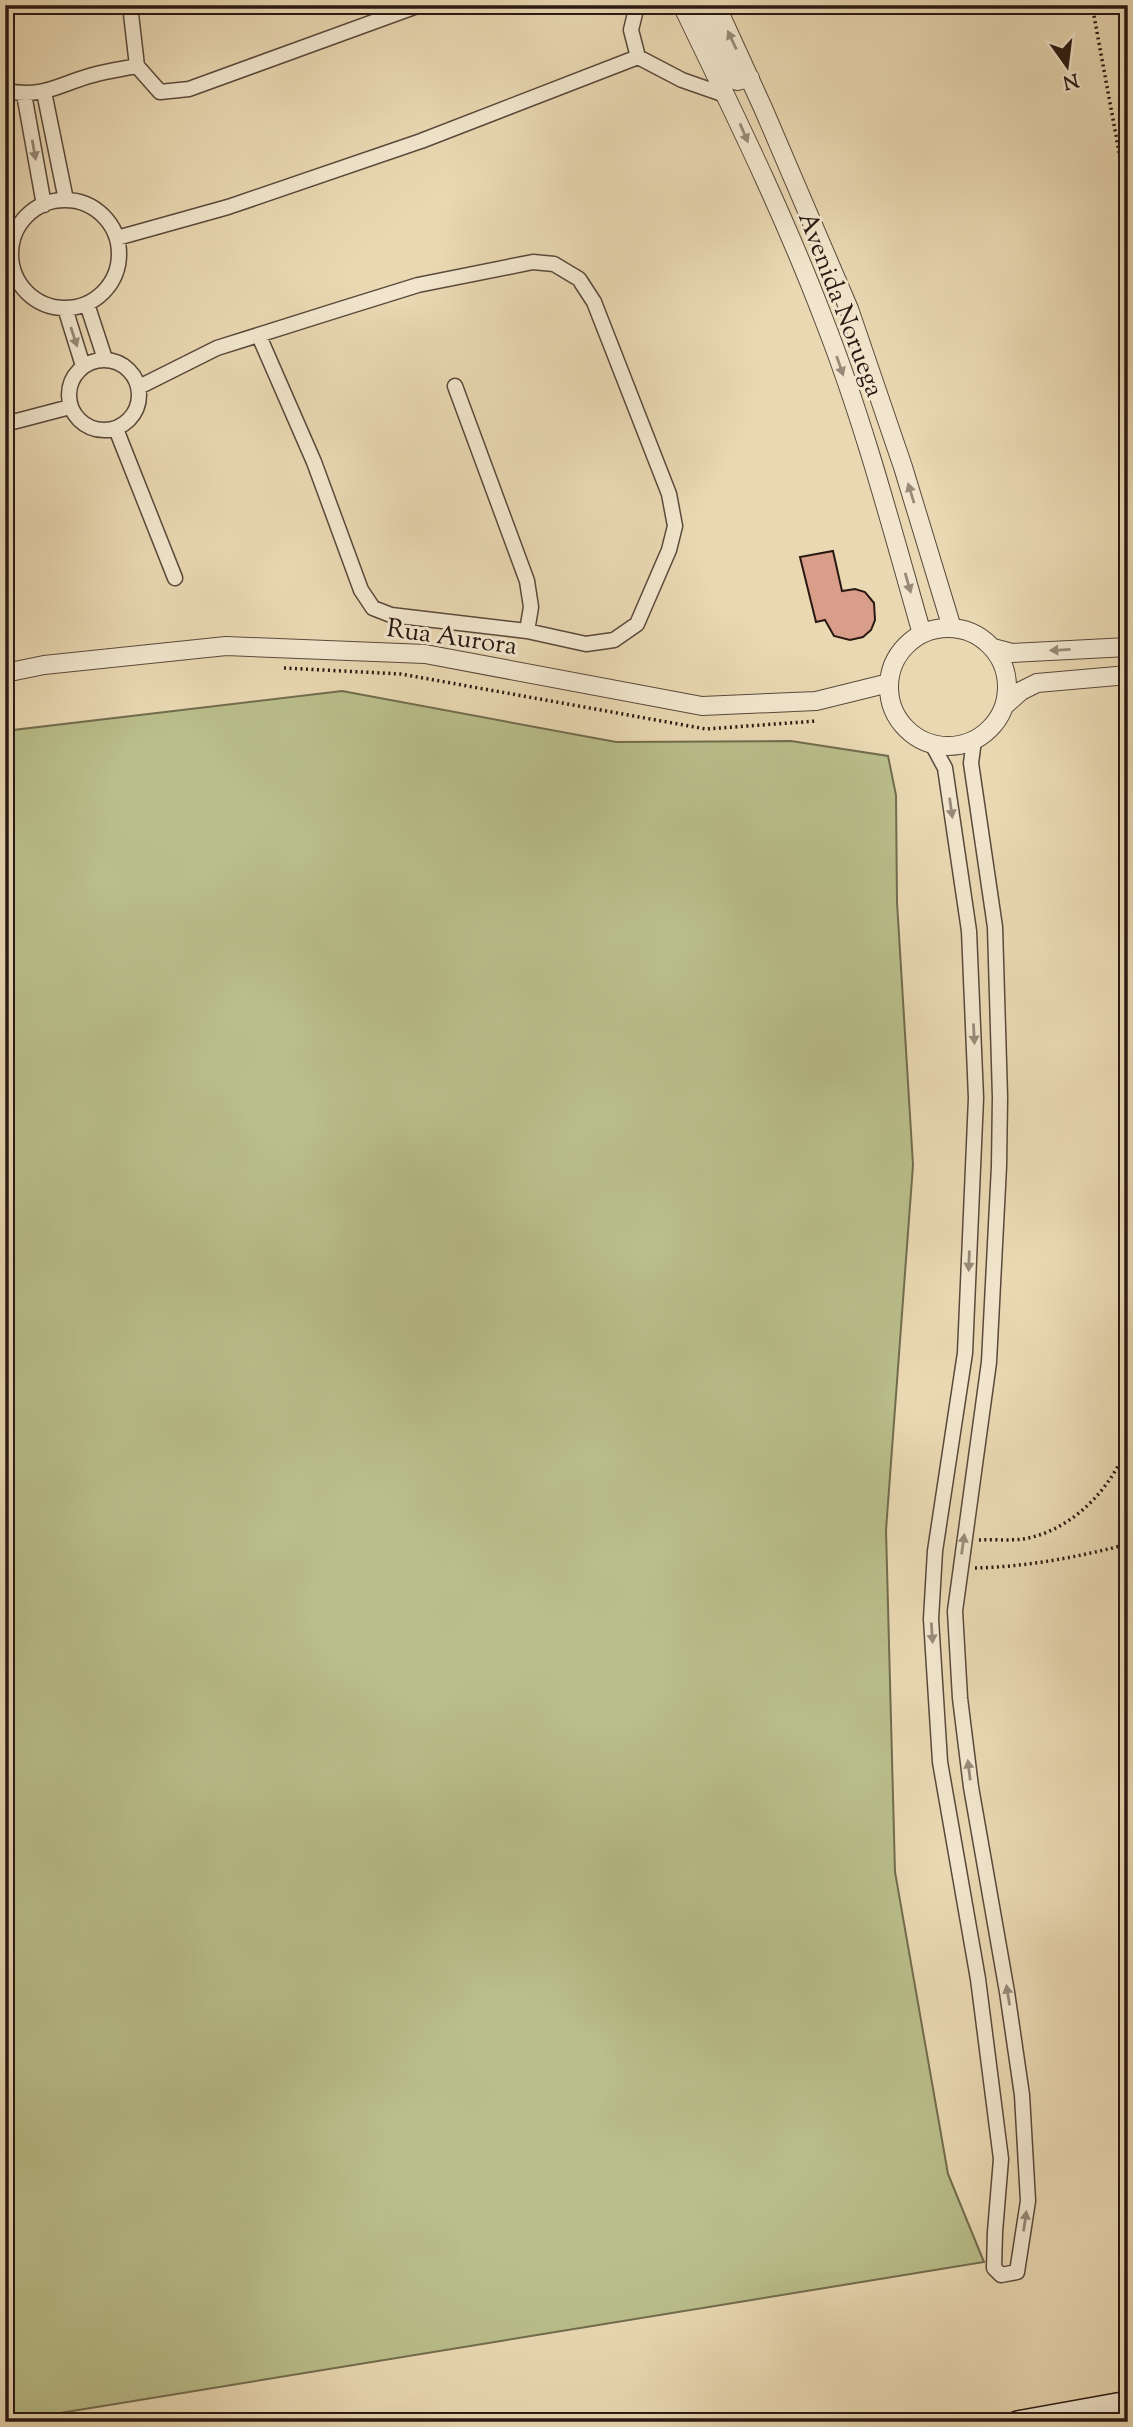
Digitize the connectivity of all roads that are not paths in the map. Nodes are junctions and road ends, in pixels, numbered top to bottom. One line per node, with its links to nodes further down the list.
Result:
1 (130, 5): 8 (street)
2 (420, 5): 8 (street)
3 (636, 5): 7 (street)
4 (682, 5): 13 (street, Avenida Noruega)
5 (698, 5): 9 (street)
6 (716, 5): 9 (street, Avenida Noruega, one-way to 6)
7 (638, 57): 13 (street); 17 (street)
8 (137, 66): 11 (street)
9 (750, 78): 19 (street, Avenida Noruega)
10 (5, 91): 12 (street)
11 (44, 92): 12 (street); 15 (street)
12 (24, 94): 16 (street, one-way to 16)
13 (725, 95): 14 (street, Avenida Noruega, one-way to 14)
14 (769, 191): 19 (street); 33 (street, Avenida Noruega, one-way to 33)
15 (66, 200): 16 (street); 17 (street)
16 (44, 205): 18 (street)
17 (117, 238): 20 (street)
18 (10, 271): 21 (street)
19 (842, 293): 31 (street, Avenida Noruega, one-way to 19)
20 (87, 304): 21 (street); 23 (street)
21 (65, 308): 24 (street, one-way to 24)
22 (259, 336): 26 (street); 32 (street); 32 (street)
23 (105, 359): 24 (street); 26 (street)
24 (83, 366): 27 (street)
25 (455, 386): 32 (street)
26 (139, 387): 29 (street)
27 (70, 407): 28 (street); 29 (street)
28 (5, 424)
29 (116, 429): 30 (street)
30 (175, 578)
31 (952, 628): 33 (street); 35 (street)
32 (527, 631)
33 (922, 634): 38 (street)
34 (1128, 646): 35 (street, one-way to 35)
35 (993, 648): 39 (street)
36 (5, 673): 38 (street, Rua Aurora)
37 (1128, 674): 39 (street)
38 (889, 683): 41 (street)
39 (1004, 706): 40 (street)
40 (974, 740): 41 (street); 41 (street, one-way to 40)
41 (932, 744)
42 (1128, 2402): 43 (main road)
43 (1017, 2422)

